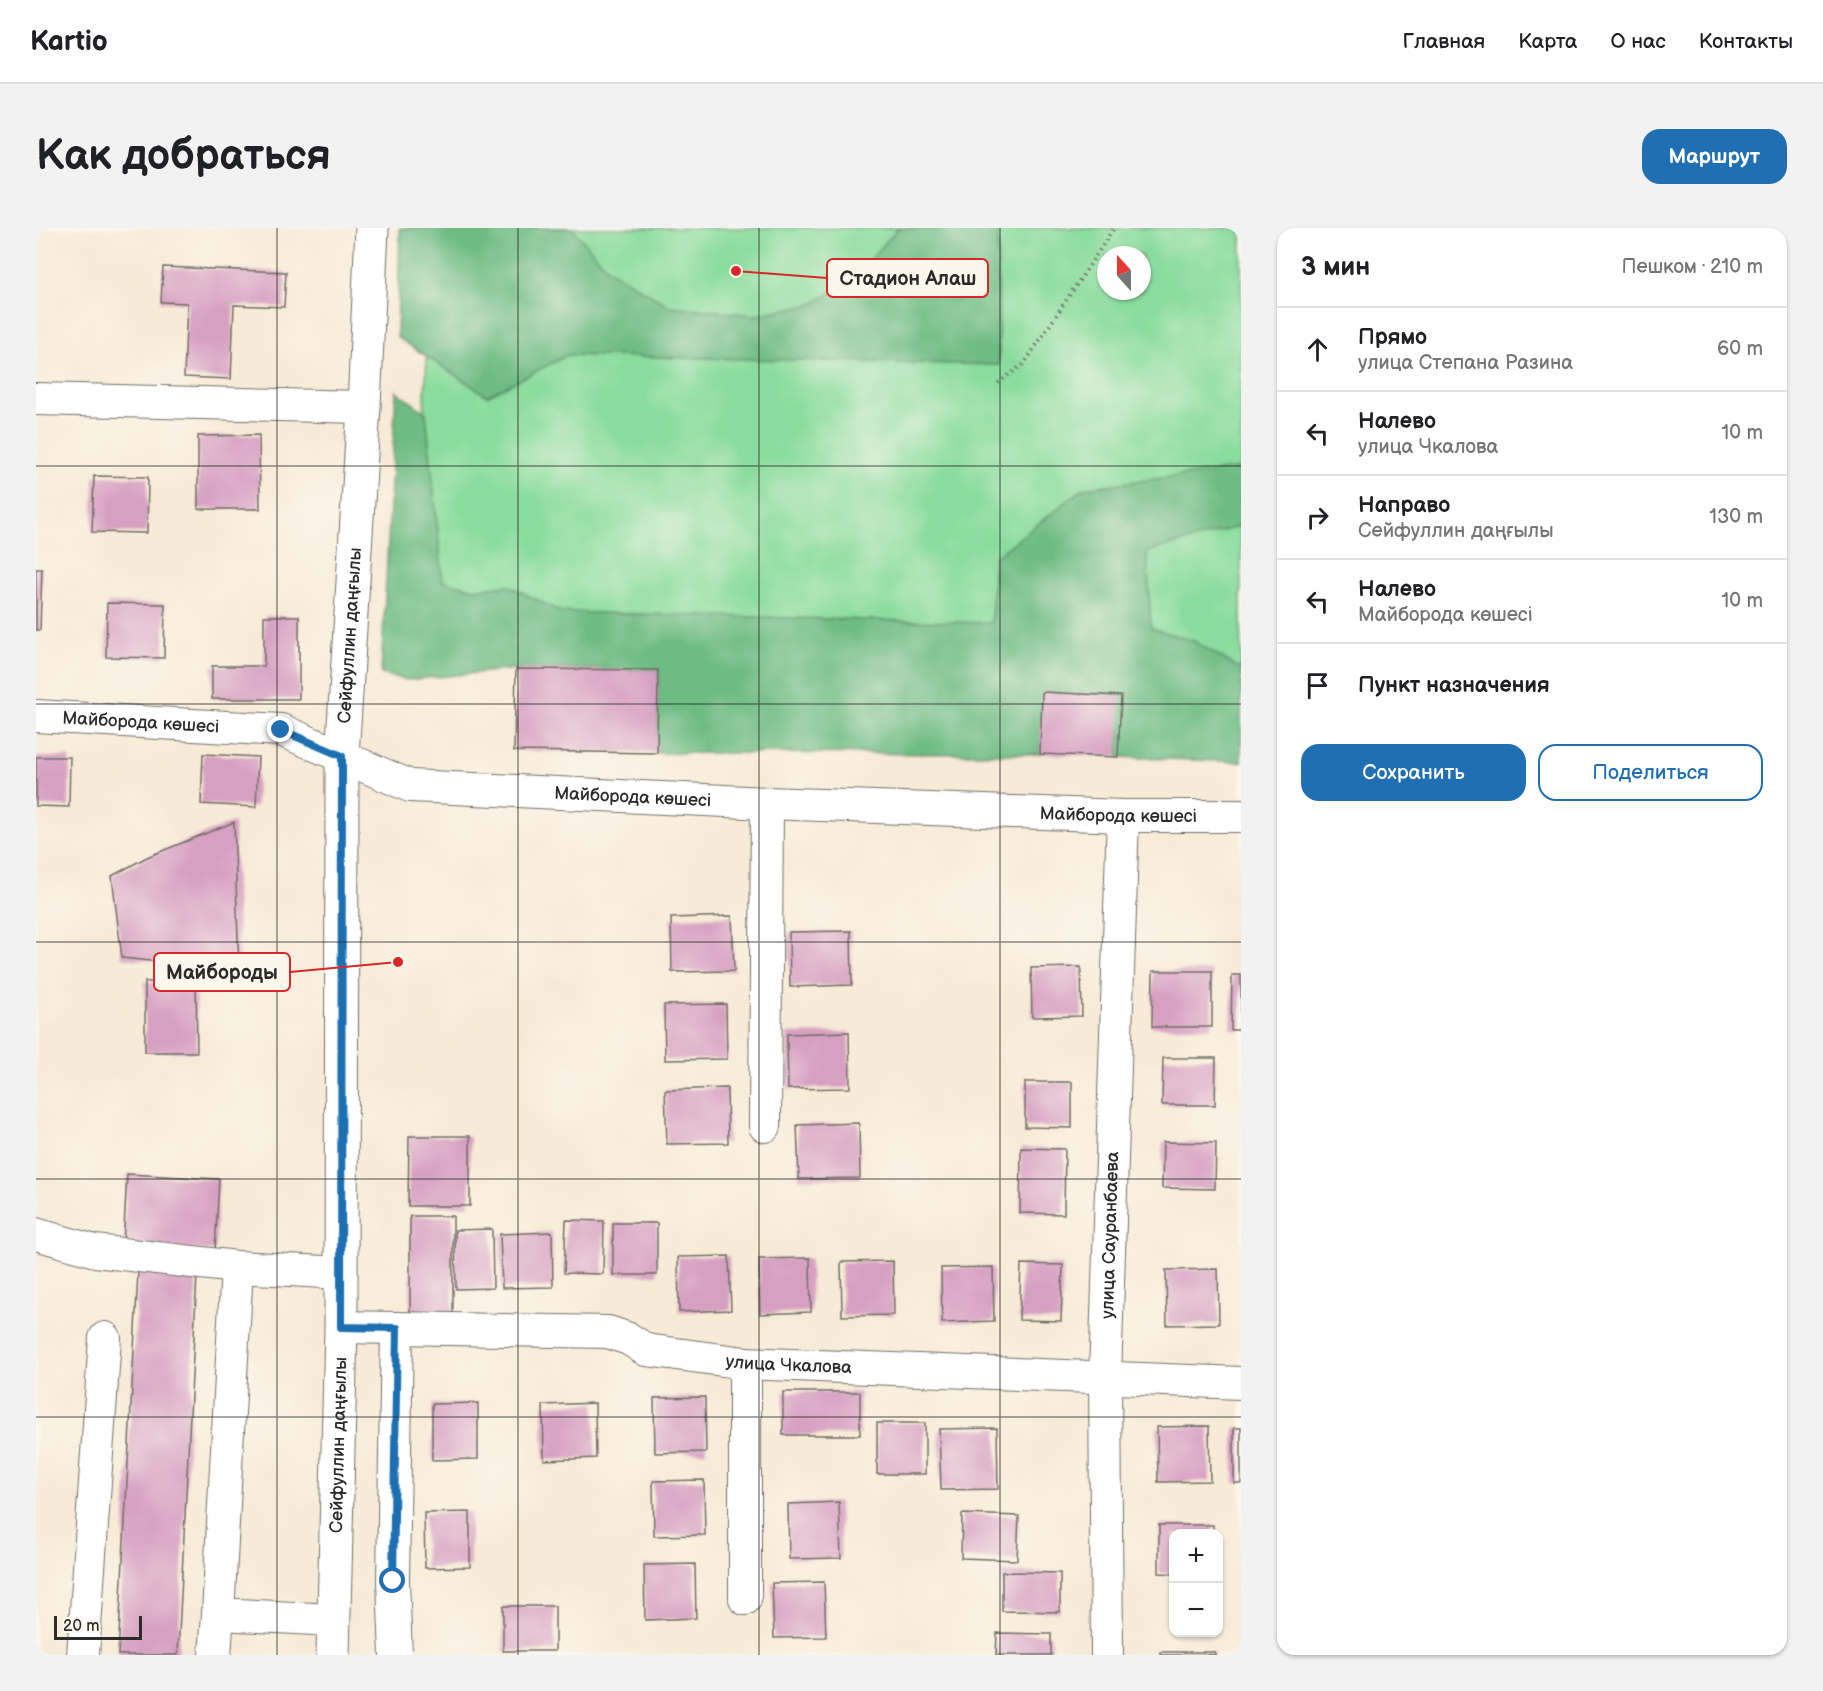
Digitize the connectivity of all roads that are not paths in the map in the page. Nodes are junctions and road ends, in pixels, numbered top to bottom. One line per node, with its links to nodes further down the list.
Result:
1 (372, 228): 3 (main road, Сейфуллин даңғылы)
2 (36, 399): 3 (street)
3 (364, 406): 5 (main road, Сейфуллин даңғылы)
4 (36, 716): 5 (street, Майборода көшесі)
5 (342, 756): 6 (street, Майборода көшесі); 12 (main road, Сейфуллин даңғылы)
6 (767, 803): 7 (street, Майборода көшесі); 9 (street)
7 (1123, 816): 8 (street, Майборода көшесі); 17 (street, улица Сауранбаева)
8 (1241, 816)
9 (765, 1126)
10 (36, 1234): 11 (street)
11 (237, 1267): 12 (street); 20 (street)
12 (341, 1273): 13 (main road, Сейфуллин даңғылы)
13 (341, 1327): 14 (street, улица Чкалова); 21 (main road, Сейфуллин даңғылы)
14 (397, 1328): 16 (street, улица Чкалова); 25 (street)
15 (105, 1338): 22 (street)
16 (745, 1363): 17 (street, улица Чкалова); 19 (street)
17 (1105, 1378): 18 (street, улица Чкалова); 26 (street, улица Сауранбаева)
18 (1241, 1383)
19 (745, 1599)
20 (218, 1614): 21 (street); 23 (street)
21 (334, 1620): 24 (main road, Сейфуллин даңғылы)
22 (83, 1655)
23 (215, 1655)
24 (333, 1655)
25 (396, 1655)
26 (1107, 1655)

